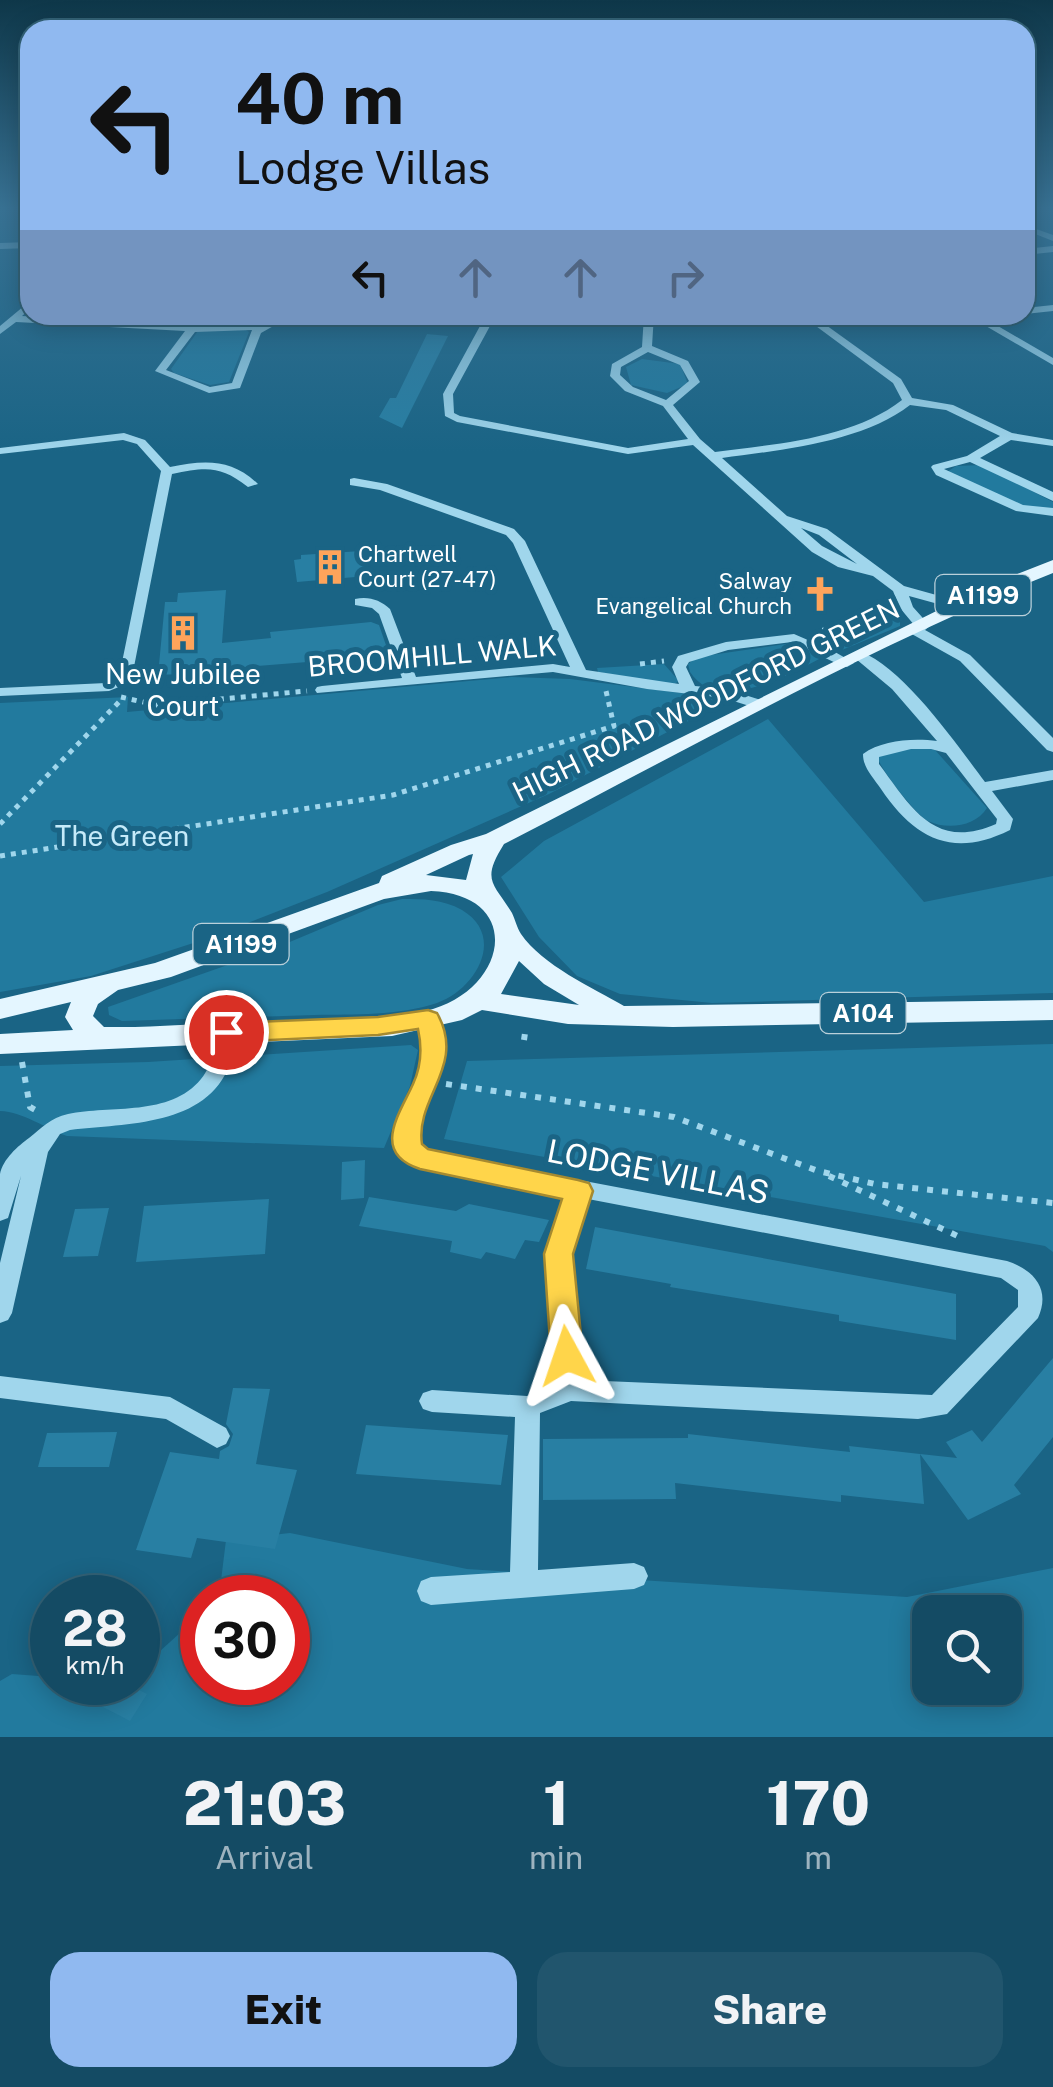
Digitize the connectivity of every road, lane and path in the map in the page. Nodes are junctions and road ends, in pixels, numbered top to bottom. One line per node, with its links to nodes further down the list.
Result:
1 (20, 315): 2 (street)
2 (16, 319): 3 (street); 13 (street)
3 (20, 319)
4 (122, 325): 12 (street)
5 (195, 325): 12 (street)
6 (266, 325): 11 (street)
7 (486, 325): 19 (street)
8 (648, 325): 14 (street)
9 (820, 325): 16 (street)
10 (989, 325): 15 (street)
11 (261, 327): 12 (street); 12 (street)
12 (192, 329)
13 (0, 330)
14 (647, 348): 17 (street); 17 (street)
15 (1053, 362)
16 (908, 401): 18 (street); 22 (street)
17 (667, 404): 19 (street)
18 (1009, 436): 20 (street); 23 (street)
19 (696, 441): 22 (street)
20 (1053, 442)
21 (0, 451): 24 (street)
22 (713, 456): 30 (street)
23 (971, 458): 27 (street); 28 (street)
24 (166, 471): 26 (street); 43 (street)
25 (354, 482): 37 (street)
26 (252, 484)
27 (1053, 497)
28 (1053, 512)
29 (1053, 566): 32 (main road, HIGH ROAD WOODFORD GREEN / A1199)
30 (899, 589): 32 (street); 34 (street)
31 (360, 602): 39 (street)
32 (960, 606): 34 (main road, HIGH ROAD WOODFORD GREEN / A1199)
33 (829, 628): 35 (street)
34 (919, 628): 36 (main road, HIGH ROAD WOODFORD GREEN / A1199); 45 (street)
35 (826, 652): 36 (street); 40 (street)
36 (854, 660): 44 (main road, HIGH ROAD WOODFORD GREEN / A1199); 46 (street)
37 (579, 670): 38 (street, BROOMHILL WALK); 39 (street, BROOMHILL WALK)
38 (608, 679): 40 (street, BROOMHILL WALK); 51 (path)
39 (410, 680): 41 (street, BROOMHILL WALK)
40 (688, 689): 44 (street, BROOMHILL WALK)
41 (322, 690): 43 (path, BROOMHILL WALK)
42 (0, 692): 43 (street)
43 (120, 692): 49 (path)
44 (759, 704): 50 (main road, HIGH ROAD WOODFORD GREEN / A1199)
45 (1053, 747)
46 (950, 750): 48 (street); 48 (street)
47 (1053, 775): 48 (street)
48 (980, 788)
49 (0, 824)
50 (495, 839): 52 (main road, HIGH ROAD WOODFORD GREEN / A1199); 53 (main road, HIGH ROAD WOODFORD GREEN)
51 (0, 856)
52 (374, 894): 53 (main road); 55 (main road, A1199)
53 (483, 897): 54 (main road, A104)
54 (507, 936): 56 (main road); 59 (main road, A104)
55 (106, 987): 57 (main road); 63 (main road)
56 (477, 1000): 59 (main road, A104); 60 (main road)
57 (0, 1009)
58 (1053, 1010): 59 (main road, A104)
59 (616, 1013)
60 (428, 1019): 62 (main road); 66 (street, LODGE VILLAS)
61 (526, 1023): 64 (path)
62 (226, 1032): 63 (main road); 67 (street)
63 (117, 1038): 65 (main road)
64 (524, 1040)
65 (11, 1052): 67 (path)
66 (428, 1080): 68 (path); 69 (street, LODGE VILLAS)
67 (53, 1131): 71 (street); 73 (street)
68 (816, 1170): 70 (path); 72 (path)
69 (578, 1191): 75 (street); 75 (street, LODGE VILLAS)
70 (1053, 1204)
71 (0, 1212)
72 (968, 1241)
73 (0, 1313)
74 (0, 1387): 78 (street)
75 (570, 1390): 77 (street)
76 (432, 1401): 77 (street)
77 (528, 1407): 80 (street)
78 (217, 1436)
79 (634, 1576): 80 (street)
80 (524, 1583): 81 (street)
81 (430, 1592)

